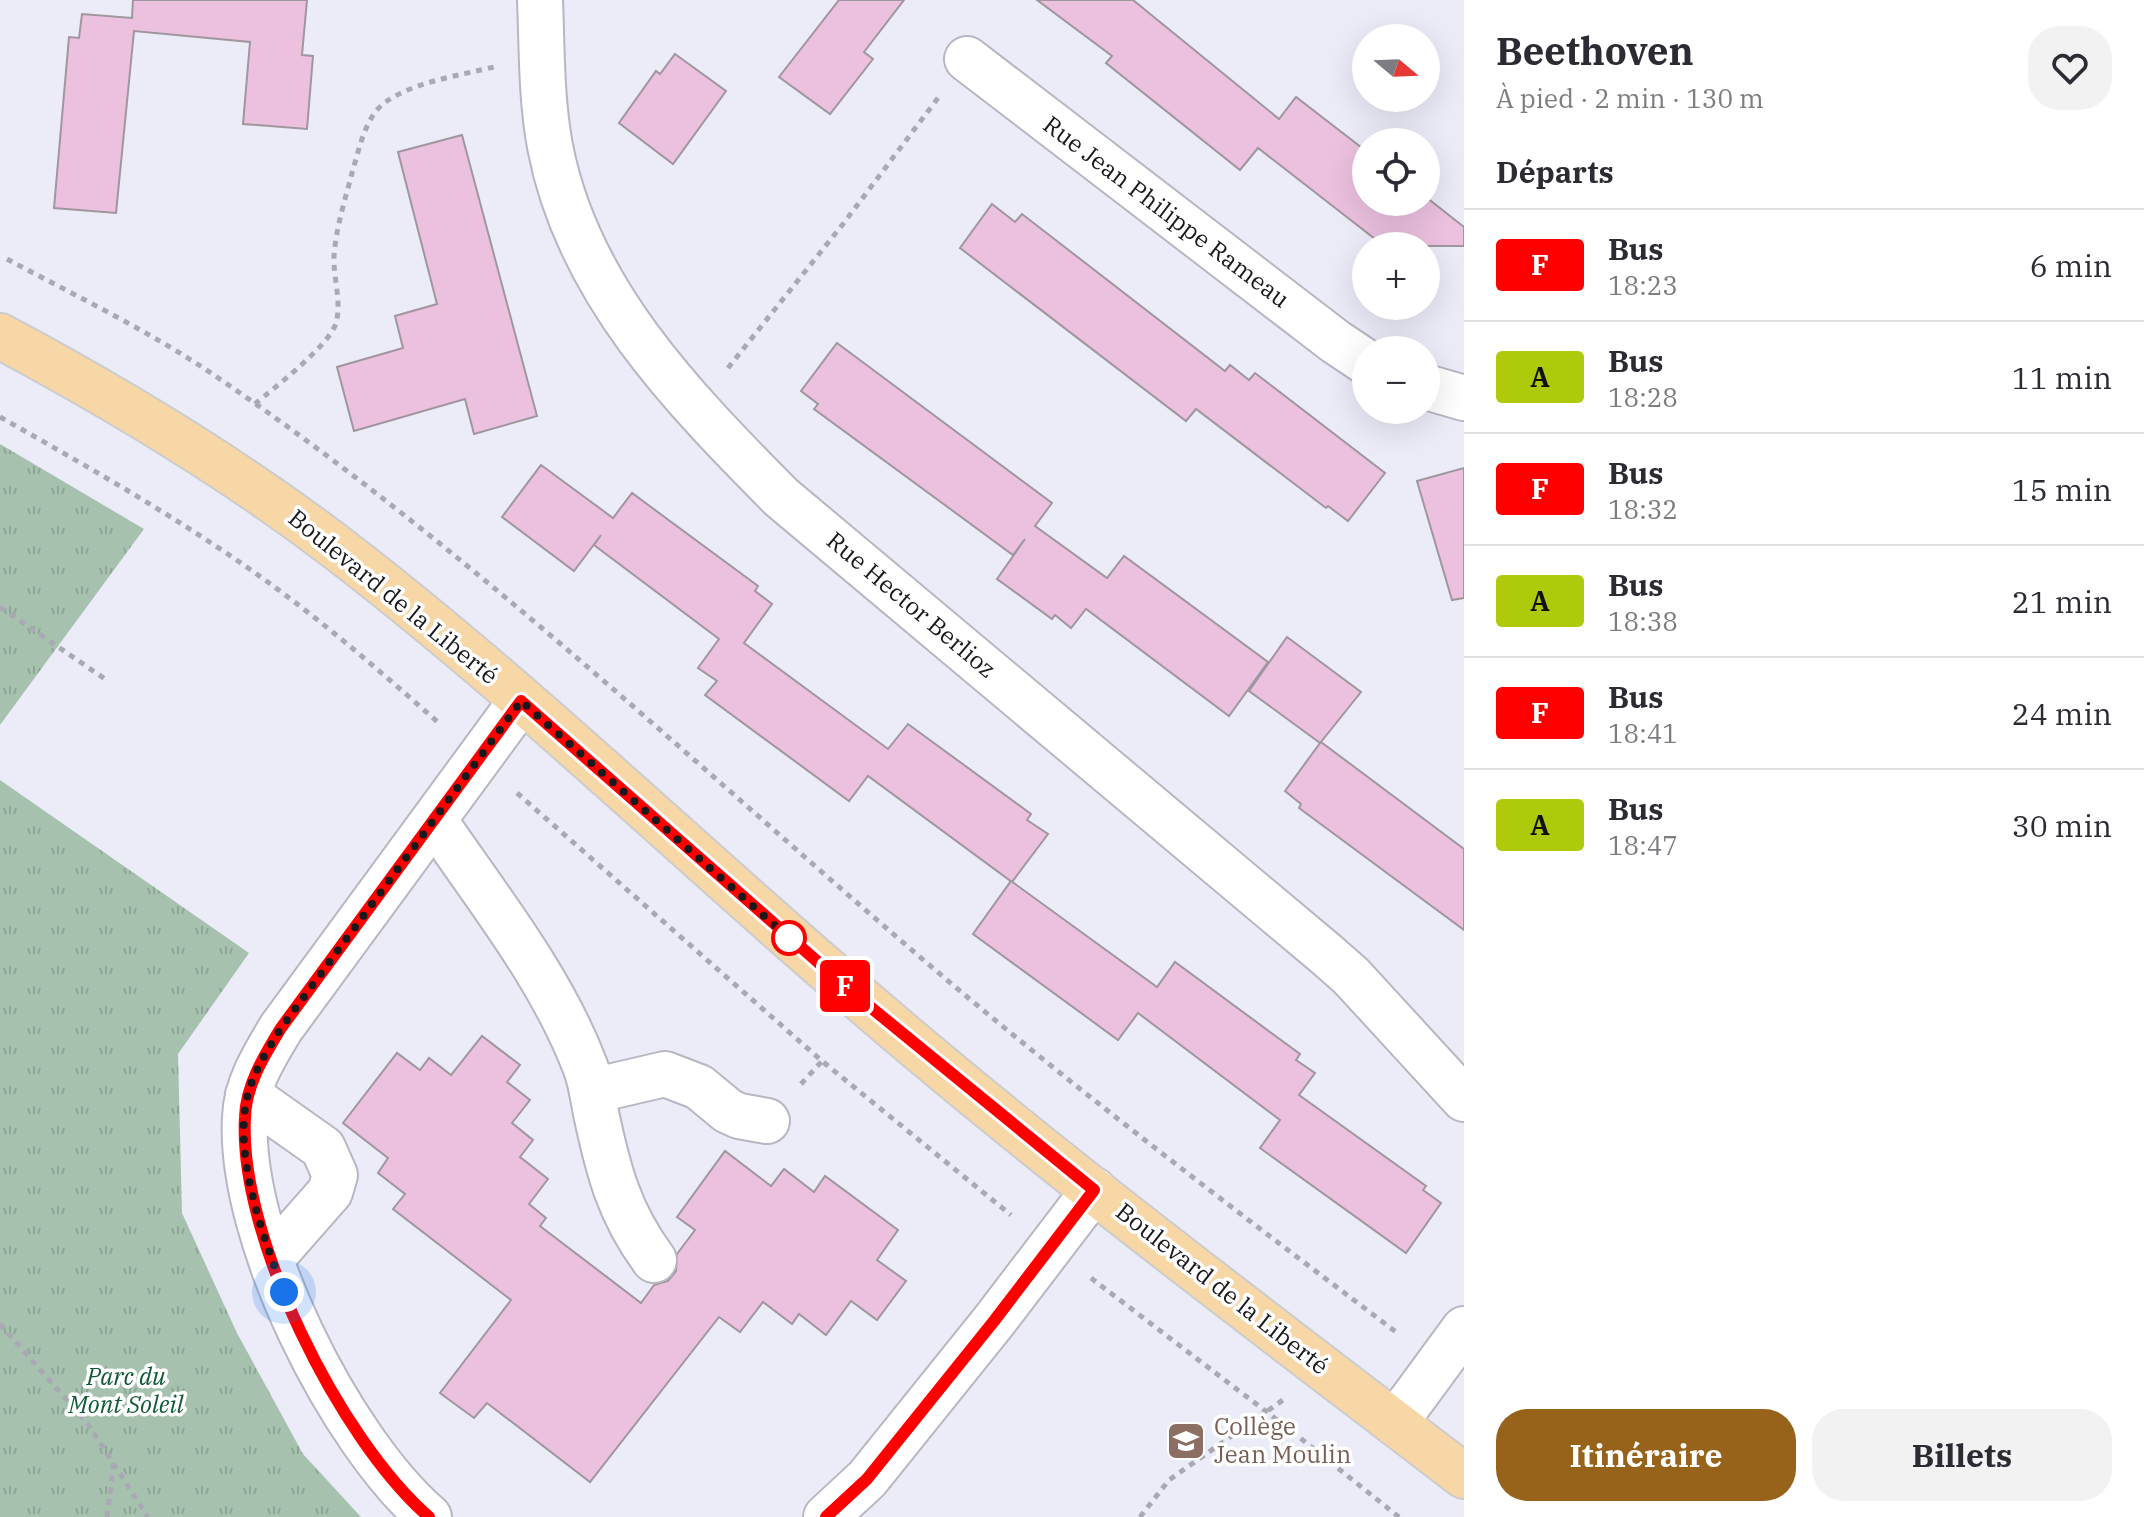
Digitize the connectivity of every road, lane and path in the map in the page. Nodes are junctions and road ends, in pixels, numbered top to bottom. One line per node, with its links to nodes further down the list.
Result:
1 (540, 0): 2 (street, Rue Hector Berlioz)
2 (542, 55): 10 (path); 21 (street, Rue Hector Berlioz)
3 (967, 59): 6 (street, Rue Jean Philippe Rameau); 7 (path)
4 (7, 259): 10 (path)
5 (0, 336): 14 (main road, Boulevard de la Liberté)
6 (1352, 353)
7 (726, 371)
8 (1440, 391): 9 (street)
9 (1464, 398)
10 (255, 404): 29 (path)
11 (0, 417): 15 (path)
12 (0, 607): 13 (path)
13 (105, 679)
14 (521, 701): 15 (street); 23 (main road, Boulevard de la Liberté)
15 (479, 759): 16 (street); 17 (path)
16 (435, 821): 19 (street); 20 (street)
17 (822, 1061): 18 (path); 24 (path)
18 (803, 1082)
19 (592, 1091): 22 (street); 26 (street)
20 (248, 1095): 25 (street); 25 (street)
21 (1464, 1099)
22 (767, 1121)
23 (1094, 1190): 24 (street); 30 (main road, Boulevard de la Liberté)
24 (1050, 1247): 31 (path); 38 (street)
25 (271, 1259): 37 (street)
26 (654, 1260)
27 (0, 1324): 33 (path)
28 (1464, 1329): 29 (street)
29 (1438, 1364): 32 (street)
30 (1325, 1368): 31 (path); 32 (main road, Boulevard de la Liberté)
31 (1268, 1412): 39 (path); 40 (path)
32 (1395, 1423): 34 (main road, Boulevard de la Liberté)
33 (114, 1461): 35 (path); 36 (path)
34 (1464, 1476)
35 (107, 1517)
36 (148, 1517)
37 (429, 1517)
38 (826, 1517)
39 (1140, 1517)
40 (1399, 1517)

